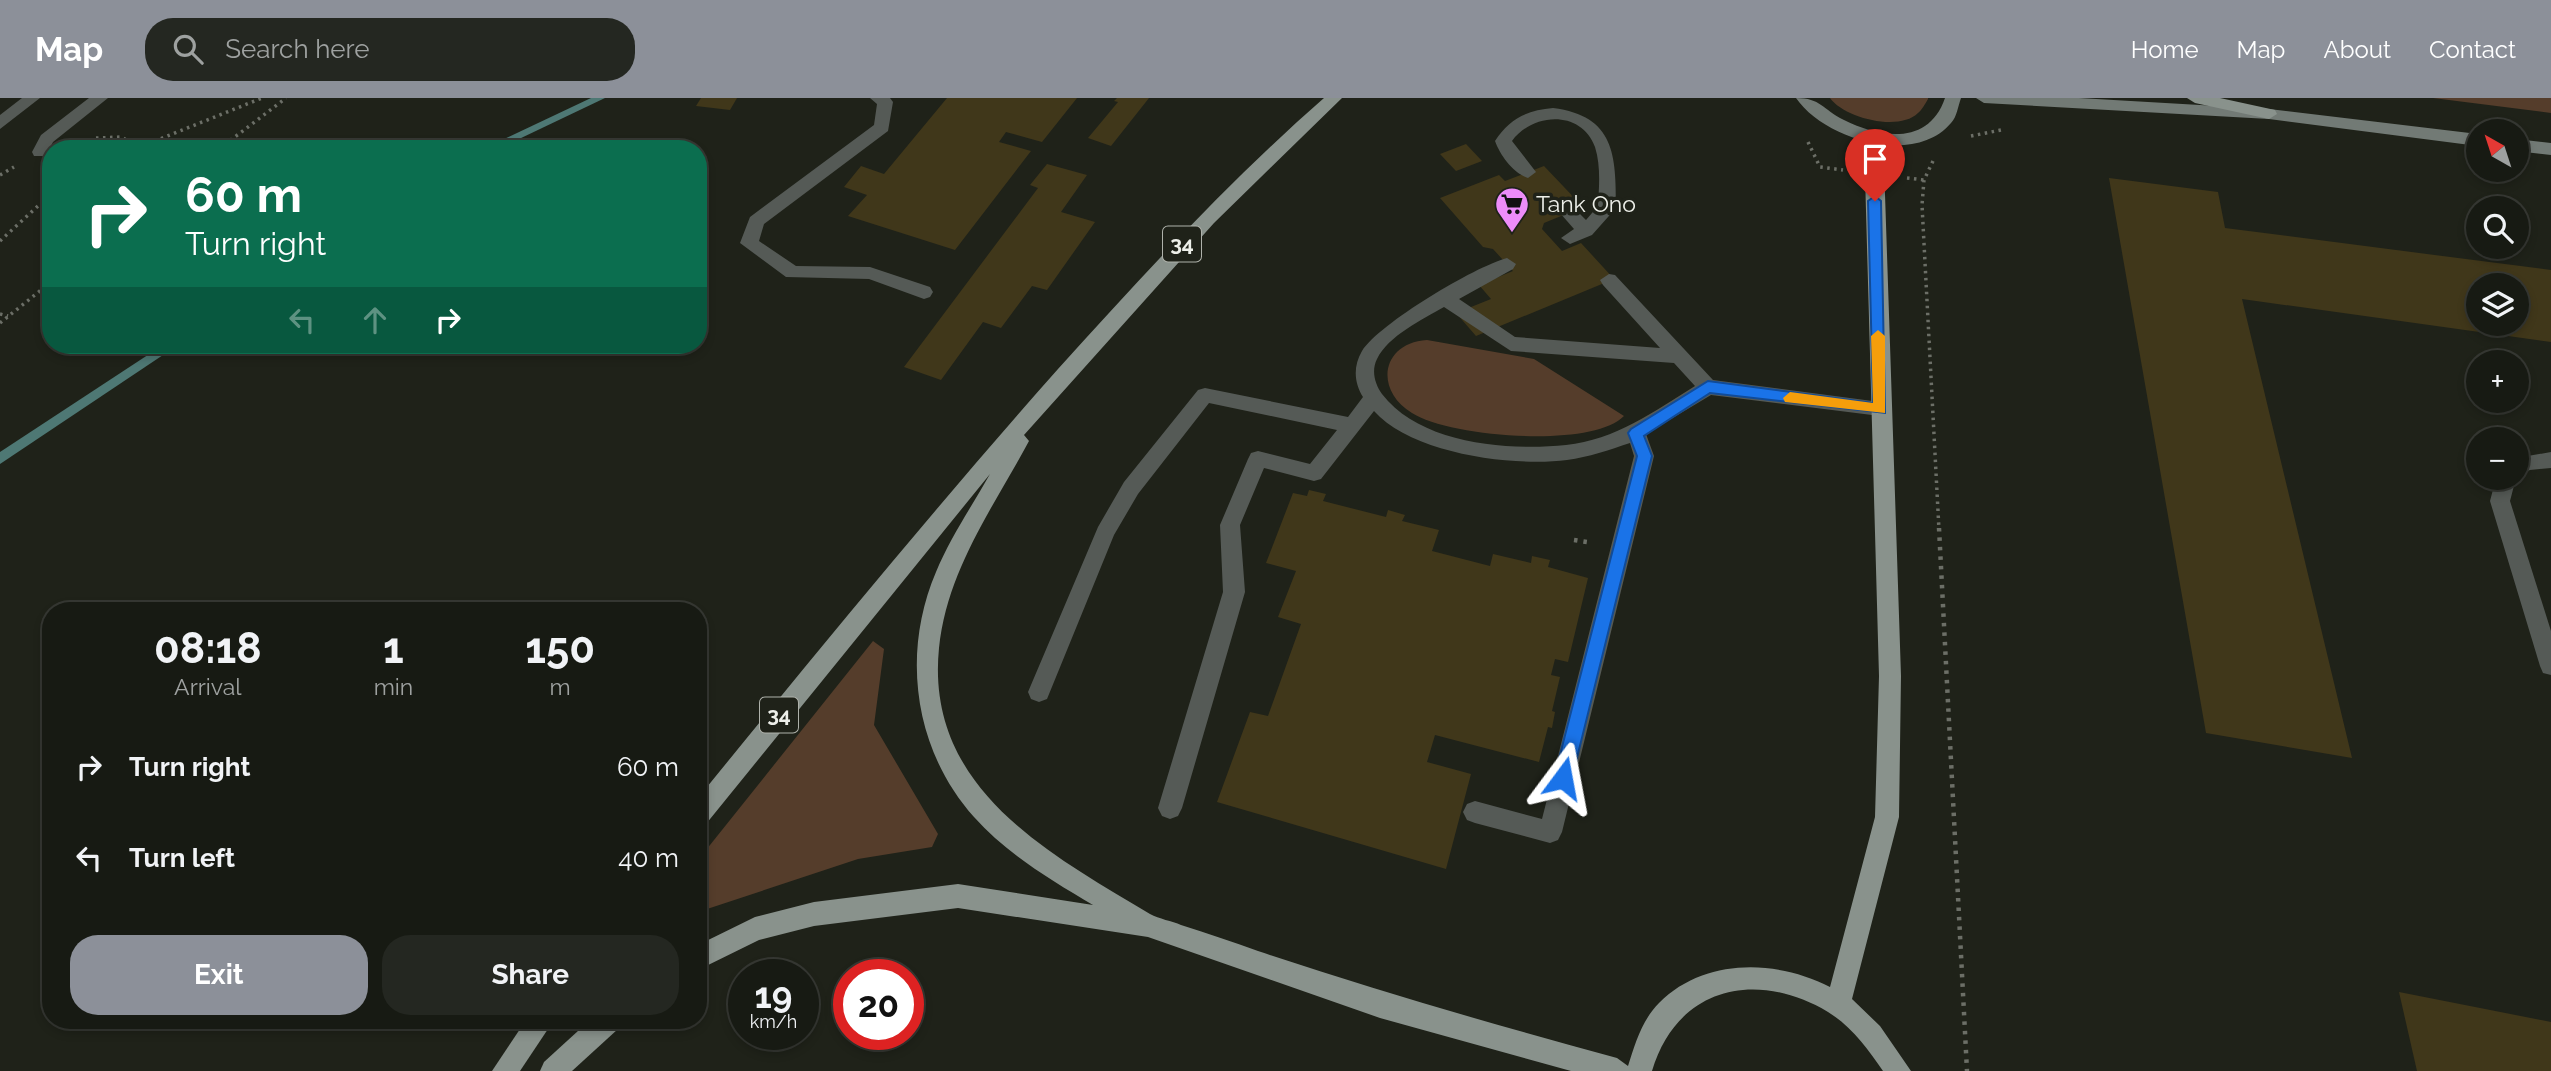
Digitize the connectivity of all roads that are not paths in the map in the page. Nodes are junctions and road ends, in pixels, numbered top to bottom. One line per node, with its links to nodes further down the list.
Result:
1 (32, 98): 10 (street)
2 (100, 98): 13 (street)
3 (878, 98): 22 (street)
4 (1334, 98): 27 (main road, 34)
5 (1804, 98): 11 (main road)
6 (1954, 98): 11 (main road)
7 (1984, 98): 9 (main road)
8 (2195, 98): 9 (main road)
9 (2269, 114): 12 (main road)
10 (0, 124)
11 (1877, 138): 28 (main road)
12 (2466, 139)
13 (46, 140)
14 (2529, 146): 16 (main road)
15 (42, 148): 17 (street)
16 (2551, 149)
17 (40, 152)
18 (1528, 172): 19 (street)
19 (1569, 213)
20 (1507, 264): 23 (street)
21 (1609, 280): 24 (street)
22 (924, 292)
23 (1447, 300): 24 (street); 26 (street)
24 (1679, 356): 25 (street)
25 (1708, 387): 28 (street); 30 (street)
26 (1373, 399): 29 (street); 30 (street)
27 (1042, 400): 36 (main road, 34); 39 (main road)
28 (1880, 409): 41 (main road)
29 (1352, 425): 35 (street); 37 (street)
30 (1636, 433): 38 (street)
31 (2551, 460): 32 (street)
32 (2529, 462)
33 (2503, 490): 34 (street)
34 (2551, 666)
35 (1039, 692)
36 (707, 805)
37 (1170, 808)
38 (1475, 812)
39 (1148, 925): 40 (main road); 46 (main road)
40 (707, 953)
41 (1838, 1004): 47 (main road); 48 (main road)
42 (535, 1029): 44 (main road)
43 (599, 1029): 45 (main road)
44 (505, 1071)
45 (553, 1071)
46 (1617, 1071)
47 (1639, 1071)
48 (1898, 1071)

